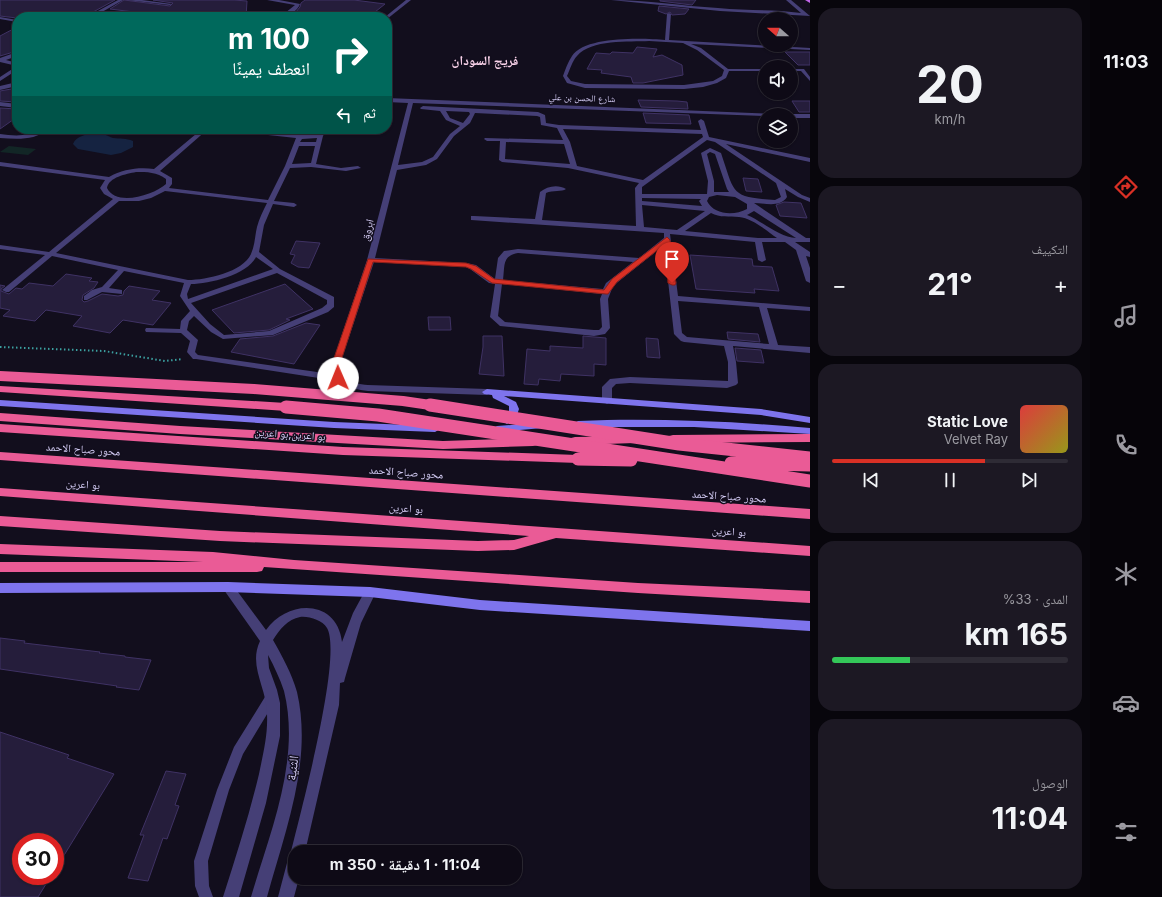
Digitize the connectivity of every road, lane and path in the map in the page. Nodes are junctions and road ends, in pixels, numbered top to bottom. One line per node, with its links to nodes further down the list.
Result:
1 (121, 0): 12 (street)
2 (129, 0): 9 (lane)
3 (269, 0): 13 (street)
4 (409, 0): 15 (street)
5 (613, 0): 10 (street)
6 (788, 0): 11 (street)
7 (807, 0): 8 (main road)
8 (810, 2)
9 (170, 4)
10 (673, 6): 14 (street); 20 (lane)
11 (799, 8): 14 (street); 17 (street)
12 (99, 12)
13 (289, 12)
14 (787, 12)
15 (392, 14)
16 (798, 14): 17 (street)
17 (809, 16)
18 (0, 18): 19 (street)
19 (12, 20)
20 (667, 41): 21 (lane); 26 (lane)
21 (686, 43): 22 (lane); 26 (lane)
22 (810, 49)
23 (12, 56): 24 (street)
24 (1, 60): 25 (street)
25 (12, 63)
26 (727, 70): 27 (lane)
27 (758, 70)
28 (798, 70): 29 (lane)
29 (802, 70): 30 (lane); 33 (lane)
30 (810, 70)
31 (12, 71): 32 (street)
32 (0, 79)
33 (810, 80)
34 (12, 85): 35 (lane)
35 (0, 88)
36 (392, 101): 37 (street, شارع الحسن بن علي)
37 (411, 103): 40 (street); 45 (street, شارع الحسن بن علي); 68 (street, ابروق)
38 (0, 104): 39 (lane)
39 (12, 105)
40 (442, 109): 41 (street); 46 (street)
41 (472, 111): 46 (street); 47 (street)
42 (758, 115): 45 (street, شارع الحسن بن علي)
43 (798, 116): 44 (street)
44 (810, 116)
45 (699, 117): 52 (street)
46 (463, 125): 68 (street)
47 (559, 127): 52 (street); 59 (street)
48 (37, 134): 53 (lane)
49 (199, 134): 69 (lane)
50 (261, 134): 57 (lane)
51 (301, 134): 57 (lane)
52 (705, 135): 58 (street); 61 (street); 71 (street)
53 (0, 136)
54 (320, 136): 57 (lane); 60 (lane)
55 (487, 139): 56 (street)
56 (503, 139): 59 (street); 66 (street)
57 (298, 140): 60 (lane); 65 (lane)
58 (717, 141): 62 (street); 72 (street)
59 (567, 142): 66 (street)
60 (318, 144): 64 (lane)
61 (710, 150): 75 (street); 76 (street)
62 (810, 160)
63 (0, 164): 70 (lane)
64 (313, 165): 65 (lane); 67 (lane)
65 (288, 166): 82 (lane)
66 (574, 167): 71 (street)
67 (358, 168)
68 (394, 168): 101 (street, ابروق)
69 (156, 171): 70 (lane); 73 (lane)
70 (109, 180): 77 (lane)
71 (644, 182): 78 (street)
72 (779, 182): 80 (street); 81 (street)
73 (165, 189): 77 (lane); 82 (lane)
74 (563, 189): 89 (street)
75 (708, 196): 76 (street); 78 (street); 85 (street)
76 (738, 196): 79 (street)
77 (119, 198): 99 (lane)
78 (638, 199): 85 (street); 90 (street)
79 (747, 200): 81 (street); 84 (street)
80 (810, 200)
81 (768, 201): 88 (street)
82 (271, 202): 83 (lane); 98 (lane)
83 (294, 205)
84 (752, 206): 86 (street); 88 (street)
85 (710, 210): 86 (street); 91 (street)
86 (740, 215): 94 (street)
87 (474, 218): 89 (street)
88 (771, 218): 95 (street)
89 (538, 222): 90 (street)
90 (640, 229): 92 (street)
91 (677, 233): 92 (street); 93 (street)
92 (667, 236): 102 (street); 116 (street)
93 (758, 240): 94 (street); 103 (street)
94 (785, 240): 95 (street); 97 (street)
95 (807, 240)
96 (0, 247): 99 (lane)
97 (800, 249): 100 (street); 106 (street)
98 (255, 253): 105 (lane); 108 (lane)
99 (52, 254): 104 (lane); 111 (lane)
100 (810, 255)
101 (371, 260): 109 (street); 129 (street, ابروق)
102 (640, 260): 109 (street); 114 (street)
103 (762, 260)
104 (123, 268): 107 (lane); 110 (lane)
105 (278, 270): 113 (lane); 120 (lane)
106 (810, 281)
107 (188, 282): 108 (lane); 117 (lane)
108 (203, 282): 113 (lane)
109 (499, 282): 114 (street); 114 (street)
110 (104, 289): 112 (lane); 115 (lane)
111 (6, 290)
112 (119, 292)
113 (212, 292): 117 (lane)
114 (606, 292)
115 (87, 298)
116 (674, 298): 118 (street); 123 (street)
117 (188, 302): 120 (lane)
118 (762, 305): 119 (street); 125 (street)
119 (810, 309)
120 (194, 311): 122 (lane)
121 (149, 330): 122 (lane)
122 (183, 331): 127 (lane)
123 (728, 344): 125 (street); 132 (street)
124 (0, 347): 127 (path)
125 (774, 347): 126 (street)
126 (810, 350)
127 (193, 355): 129 (lane)
128 (0, 376): 141 (highway, bridge)
129 (338, 378): 131 (street)
130 (0, 389): 143 (highway, bridge)
131 (487, 392): 132 (main road); 137 (main road)
132 (608, 401): 135 (main road)
133 (0, 403): 137 (main road)
134 (0, 417): 139 (highway)
135 (810, 420)
136 (0, 428): 142 (highway, بو اعرين,بو اعرين, bridge)
137 (494, 429): 138 (main road)
138 (810, 431)
139 (810, 438)
140 (0, 456): 145 (highway, محور صباح الاحمد)
141 (810, 458)
142 (810, 465)
143 (810, 481)
144 (0, 492): 147 (highway, بو اعرين)
145 (810, 514)
146 (0, 522): 147 (highway)
147 (558, 533): 149 (highway, بو اعرين)
148 (0, 549): 150 (highway)
149 (810, 551)
150 (294, 564): 151 (highway); 155 (highway)
151 (0, 568)
152 (228, 587): 153 (main road); 154 (main road); 159 (street, الثنية)
153 (0, 588)
154 (370, 592): 156 (main road); 161 (street, الثنية)
155 (810, 598)
156 (794, 624): 157 (main road); 158 (street)
157 (810, 626)
158 (810, 632)
159 (266, 640): 160 (street, الثنية); 161 (street, الثنية); 166 (street, الثنية)
160 (272, 696): 164 (lane); 165 (street, الثنية)
161 (332, 705): 162 (street, الثنية)
162 (300, 845)
163 (289, 885): 167 (street)
164 (206, 897)
165 (231, 897)
166 (259, 897)
167 (286, 897)

